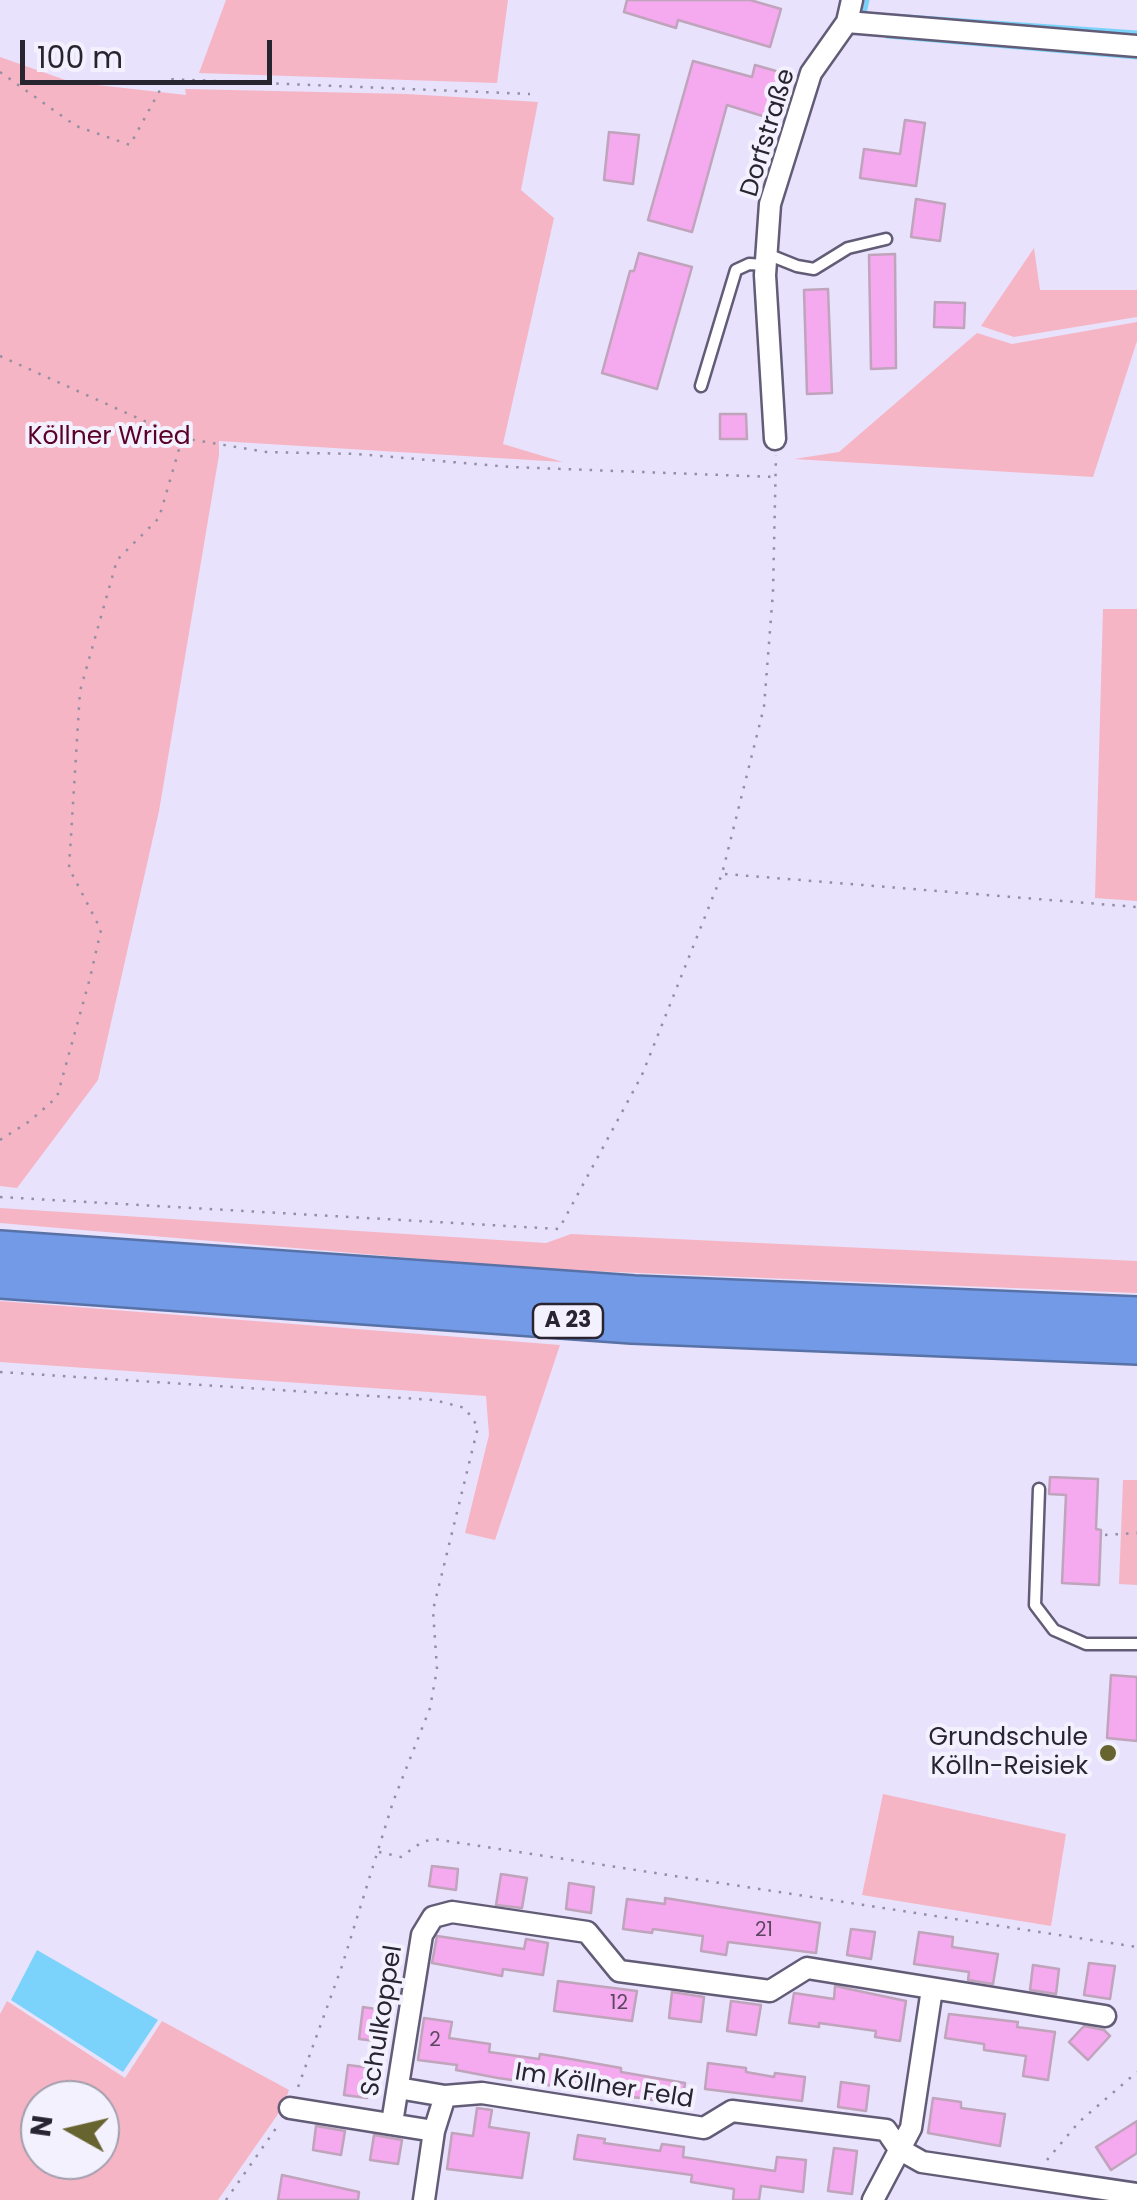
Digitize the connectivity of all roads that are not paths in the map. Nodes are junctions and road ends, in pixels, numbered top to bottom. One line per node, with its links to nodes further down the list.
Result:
1 (852, 0): 2 (street)
2 (847, 22): 3 (street); 5 (street, Dorfstraße)
3 (1137, 46)
4 (886, 239): 5 (lane)
5 (766, 259): 6 (lane); 7 (street, Dorfstraße)
6 (701, 386)
7 (776, 439)
8 (0, 1249): 10 (highway, A 23)
9 (0, 1280): 11 (highway, A 23)
10 (1137, 1315)
11 (1137, 1346)
12 (1039, 1489): 13 (lane)
13 (1137, 1644)
14 (932, 1989): 15 (street, Schulkoppel); 16 (street, Schulkoppel); 21 (street)
15 (1105, 2016)
16 (398, 2088): 17 (street, Im Köllner Feld); 19 (street, Schulkoppel)
17 (444, 2096): 20 (street); 21 (street, Im Köllner Feld)
18 (290, 2108): 19 (street)
19 (392, 2124): 20 (street)
20 (434, 2130): 23 (street)
21 (899, 2148): 22 (street, Im Köllner Feld); 24 (street)
22 (1137, 2194)
23 (424, 2200)
24 (873, 2200)

